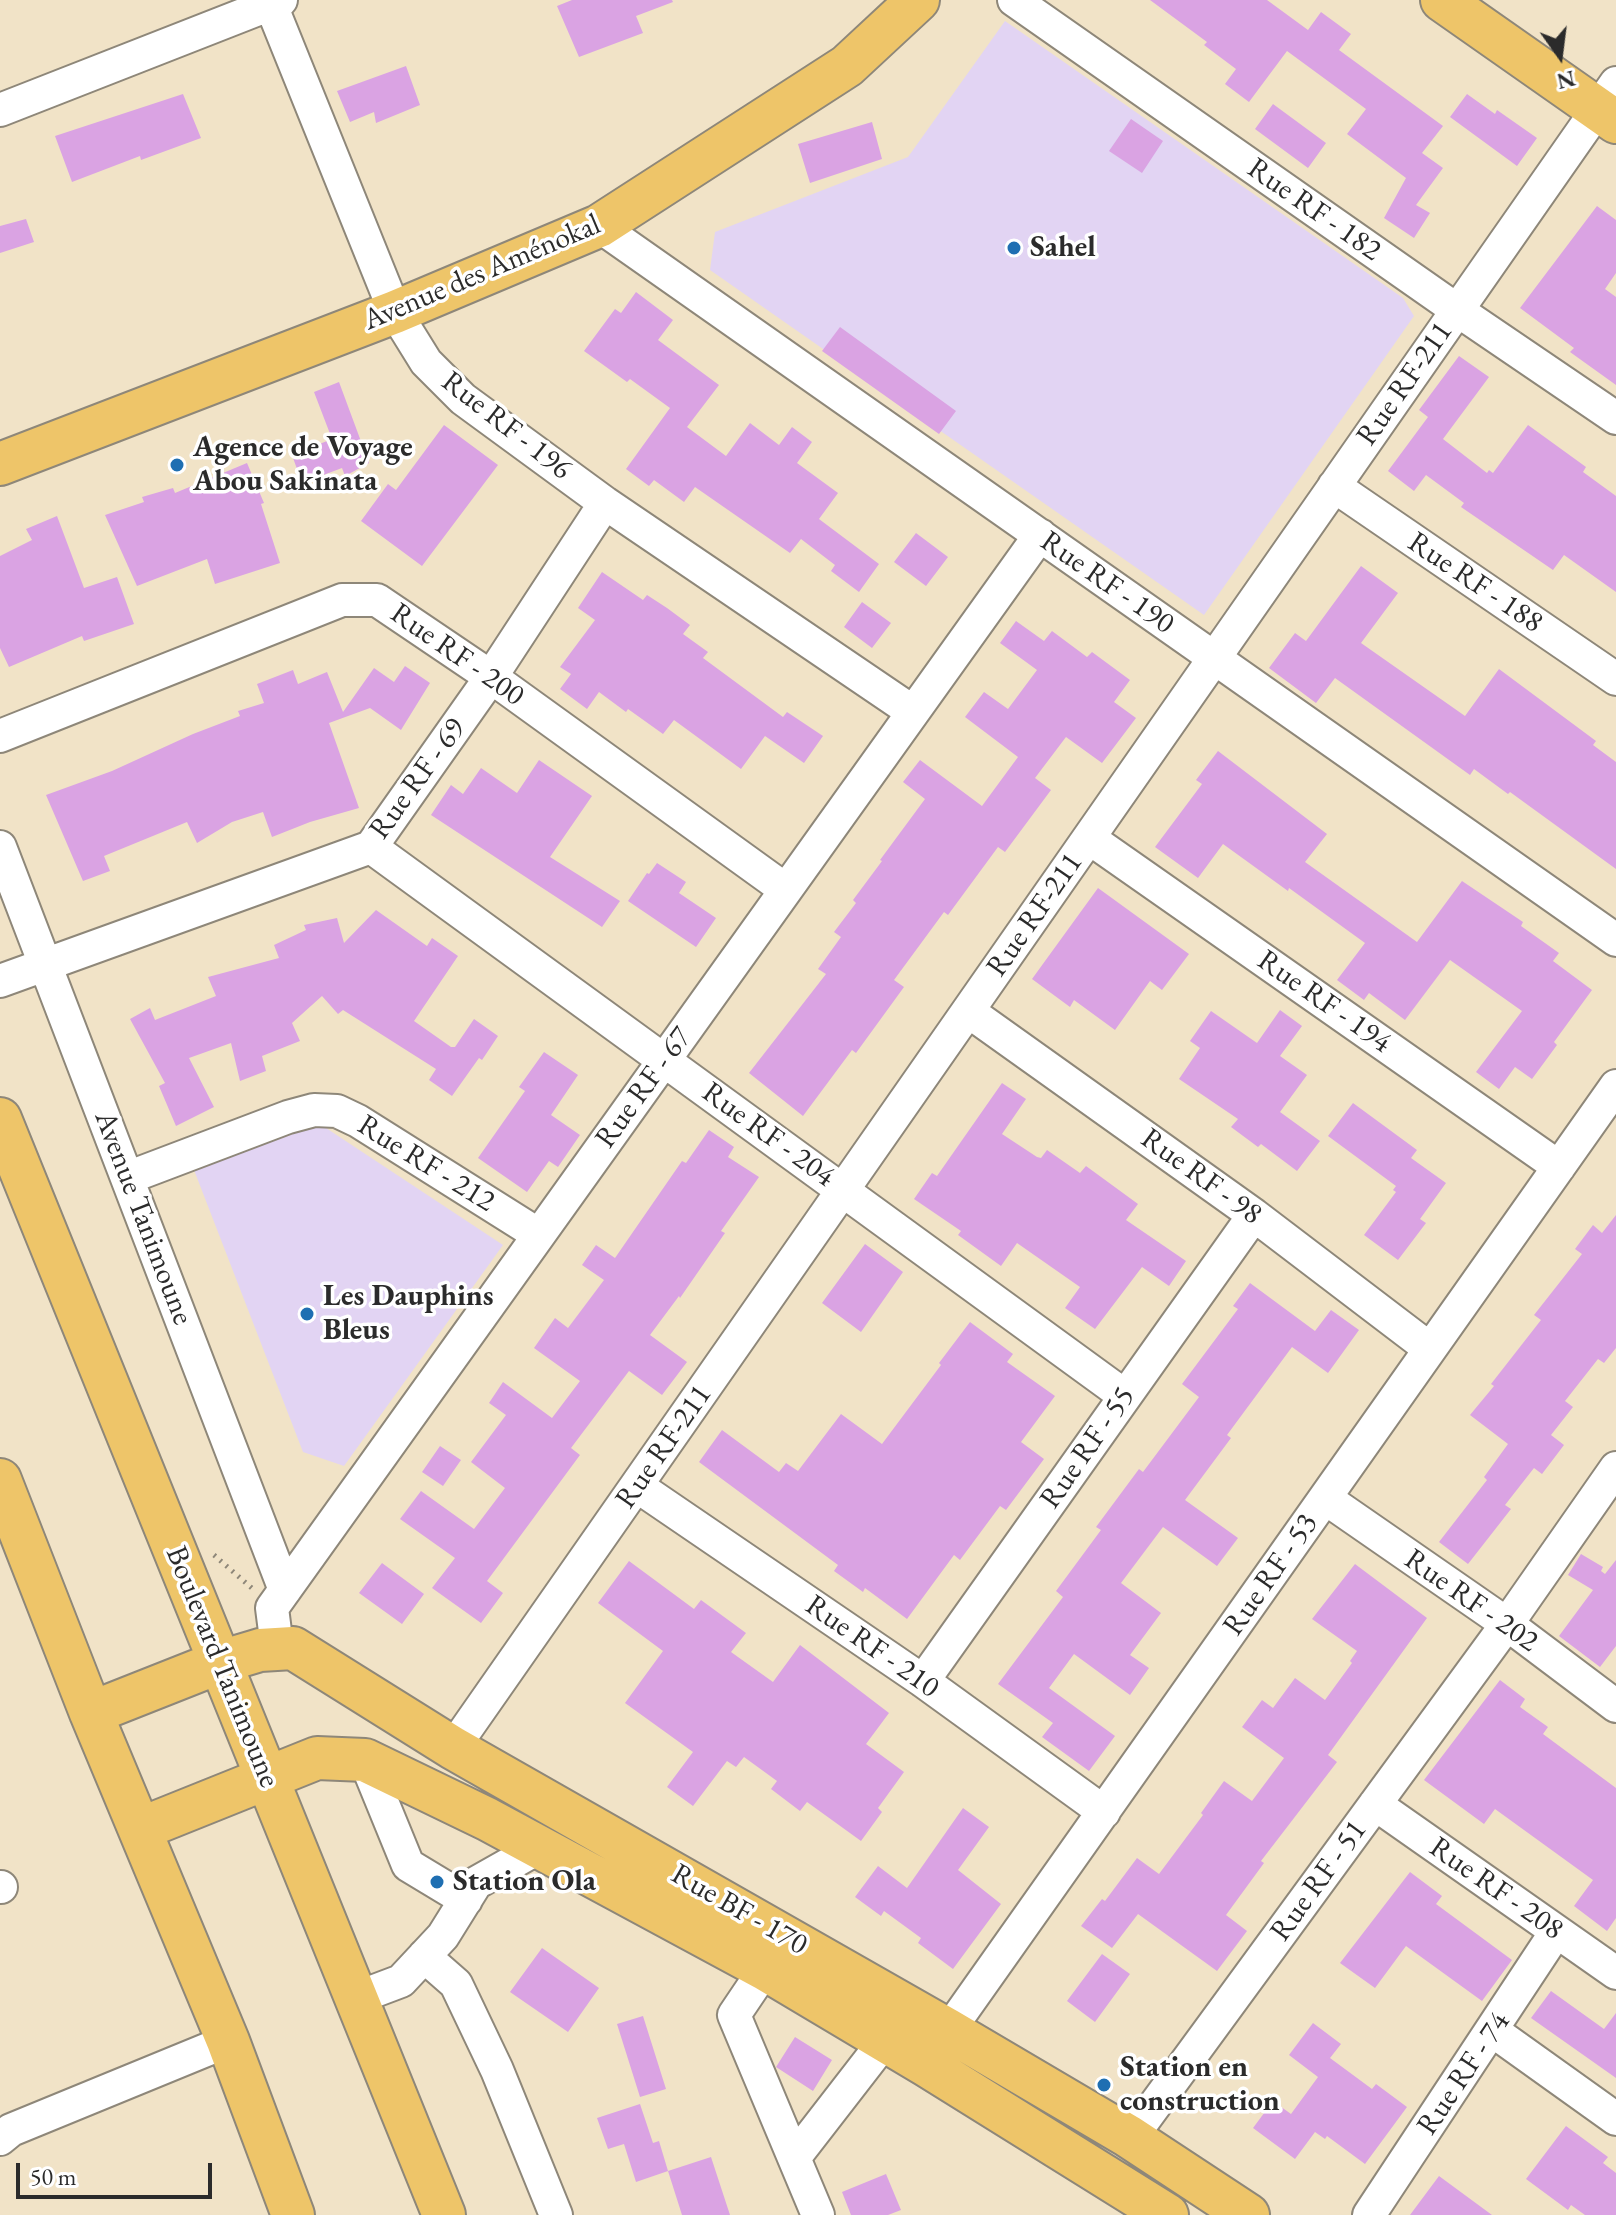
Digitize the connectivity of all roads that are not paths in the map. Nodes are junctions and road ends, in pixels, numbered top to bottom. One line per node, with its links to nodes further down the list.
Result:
1 (918, 0): 7 (main road, Avenue des Aménokal)
2 (1014, 0): 8 (street, Rue RF - 182)
3 (1442, 0): 5 (main road)
4 (273, 1): 6 (street); 9 (street, Rue RF - 196)
5 (1610, 104): 8 (street, Rue RF-211)
6 (0, 110)
7 (599, 226): 9 (main road, Avenue des Aménokal); 14 (street, Rue RF - 190)
8 (1457, 310): 10 (street, Rue RF - 182); 12 (street, Rue RF-211)
9 (395, 312): 11 (main road, Avenue des Aménokal); 13 (street, Rue RF - 196)
10 (1616, 418)
11 (0, 464)
12 (1334, 486): 15 (street, Rue RF-211); 17 (street, Rue RF - 188)
13 (605, 503): 16 (street, Rue RF - 69); 18 (street, Rue RF - 196)
14 (1040, 535): 15 (street, Rue RF - 190); 18 (street, Rue RF - 67)
15 (1214, 658): 20 (street, Rue RF-211); 24 (street, Rue RF - 190)
16 (491, 677): 19 (street, Rue RF - 200); 22 (street, Rue RF - 69); 23 (street, Rue RF - 200)
17 (1616, 679)
18 (913, 712): 23 (street, Rue RF - 67)
19 (0, 736)
20 (1089, 838): 27 (street, Rue RF-211); 31 (street, Rue RF - 194)
21 (0, 847): 25 (street, Avenue Tanimoune)
22 (371, 847): 25 (street, Rue RF - 69); 28 (street, Rue RF - 204)
23 (786, 890): 28 (street, Rue RF - 67)
24 (1616, 940)
25 (45, 963): 26 (street, Rue RF - 69); 32 (street, Avenue Tanimoune)
26 (0, 981)
27 (968, 1011): 33 (street, Rue RF-211); 34 (street, Rue RF - 98)
28 (665, 1060): 33 (street, Rue RF - 204); 35 (street, Rue RF - 67)
29 (1616, 1086): 31 (street, Rue RF - 53)
30 (0, 1119): 45 (main road, Boulevard Tanimoune)
31 (1559, 1167): 36 (street, Rue RF - 53)
32 (127, 1178): 35 (street, Rue RF - 212); 42 (street, Avenue Tanimoune)
33 (844, 1189): 37 (street, Rue RF - 204); 40 (street, Rue RF-211)
34 (1254, 1215): 36 (street, Rue RF - 98); 37 (street, Rue RF - 55)
35 (539, 1235): 42 (street, Rue RF - 67)
36 (1430, 1349): 41 (street, Rue RF - 53)
37 (1125, 1396): 46 (street, Rue RF - 55)
38 (1616, 1468): 43 (street, Rue RF - 51)
39 (0, 1480): 48 (main road)
40 (637, 1486): 46 (street, Rue RF - 210); 49 (street, Rue RF-211)
41 (1325, 1498): 43 (street, Rue RF - 202); 53 (street, Rue RF - 53)
42 (285, 1590): 44 (street, Rue RF - 67)
43 (1507, 1624): 47 (street, Rue RF - 202); 52 (street, Rue RF - 51)
44 (277, 1647): 45 (main road); 49 (main road, Rue BF - 170)
45 (220, 1662): 48 (main road); 51 (main road, Boulevard Tanimoune)
46 (923, 1681): 53 (street, Rue RF - 210)
47 (1616, 1706)
48 (91, 1713): 54 (main road)
49 (453, 1748): 62 (main road, Rue BF - 170)
50 (365, 1760): 51 (main road, Rue BF - 170); 55 (main road, Rue BF - 170); 56 (street)
51 (268, 1777): 54 (main road, Rue BF - 170); 61 (main road, Boulevard Tanimoune)
52 (1375, 1804): 57 (street, Rue RF - 208); 68 (street, Rue RF - 51)
53 (1104, 1812): 62 (street, Rue RF - 53)
54 (140, 1829): 65 (main road)
55 (538, 1848): 56 (street); 59 (main road, Rue BF - 170)
56 (466, 1900): 58 (street)
57 (1556, 1932): 60 (street, Rue RF - 208); 63 (street, Rue RF - 74)
58 (424, 1956): 61 (street); 73 (street)
59 (765, 1969): 64 (main road, Rue BF - 170); 70 (street)
60 (1616, 1973)
61 (356, 1998): 72 (main road, Boulevard Tanimoune)
62 (948, 2030): 66 (street, Rue RF - 53); 68 (main road, Rue BF - 170)
63 (1493, 2031): 67 (street); 77 (street, Rue RF - 74)
64 (882, 2039): 66 (main road, Rue BF - 170); 70 (street)
65 (228, 2041): 69 (street); 71 (main road)
66 (926, 2065): 75 (main road, Rue BF - 170)
67 (1616, 2119)
68 (1128, 2136): 76 (main road, Rue BF - 170)
69 (0, 2139)
70 (794, 2158): 74 (street)
71 (293, 2215)
72 (444, 2215)
73 (556, 2215)
74 (818, 2215)
75 (1167, 2215)
76 (1248, 2215)
77 (1369, 2215)

